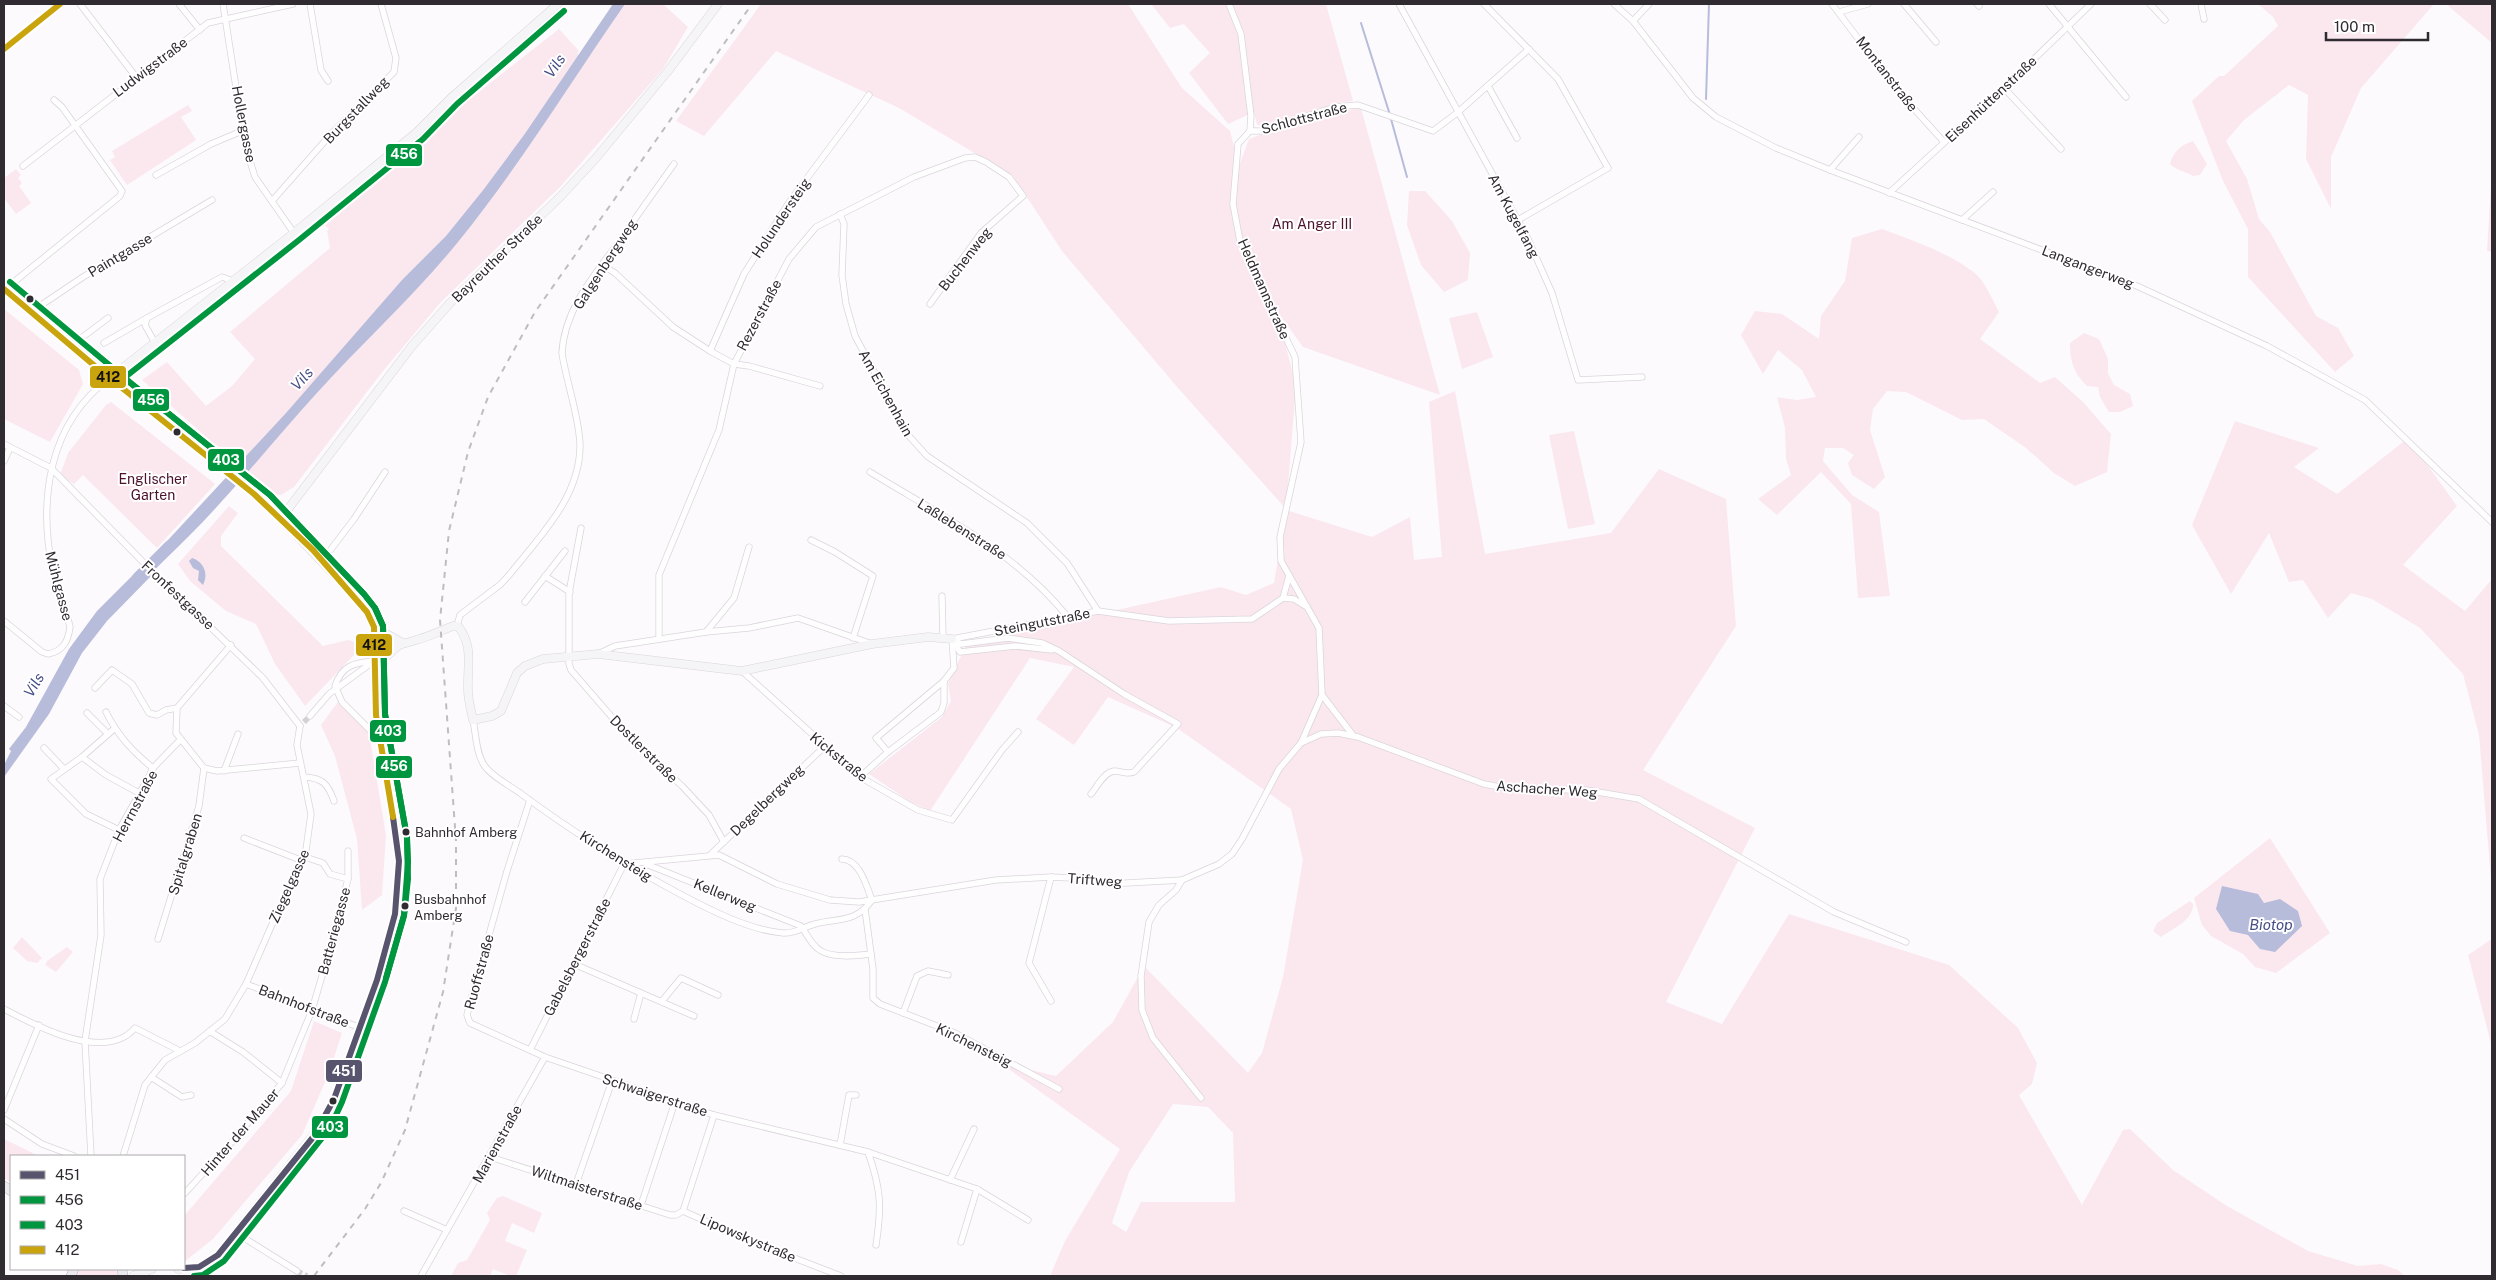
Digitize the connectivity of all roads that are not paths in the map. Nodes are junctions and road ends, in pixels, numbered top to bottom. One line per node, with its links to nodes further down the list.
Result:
1 (60, 4): 30 (street)
2 (80, 4): 32 (street)
3 (179, 4): 28 (street)
4 (223, 4): 23 (street, Hollergasse)
5 (293, 4): 23 (street, Ludwigstraße)
6 (310, 4): 33 (street)
7 (381, 4): 55 (street, Burgstallweg)
8 (558, 4): 59 (main road)
9 (718, 4): 81 (main road, Bayreuther Straße)
10 (1229, 4): 42 (street)
11 (1399, 4): 39 (street, Am Kugelfang)
12 (1484, 4): 31 (street)
13 (1614, 4): 26 (street, Langangerweg)
14 (1649, 4): 26 (street)
15 (1832, 4): 22 (street, Montanstraße)
16 (1868, 4): 22 (street)
17 (1904, 4): 29 (street)
18 (2049, 4): 27 (street)
19 (2091, 4): 27 (street, Eisenhüttenstraße)
20 (2150, 4): 25 (street)
21 (2201, 4): 24 (street)
22 (1839, 12): 45 (street, Montanstraße)
23 (226, 18): 28 (street, Ludwigstraße); 41 (street, Hollergasse)
24 (2204, 19)
25 (2165, 20)
26 (1633, 21): 49 (street, Langangerweg)
27 (2068, 25): 35 (street, Eisenhüttenstraße); 37 (street)
28 (200, 30): 32 (street, Ludwigstraße)
29 (1936, 42)
30 (4, 48)
31 (1529, 49): 34 (street, Schlottstraße); 57 (street)
32 (136, 77): 40 (street, Ludwigstraße)
33 (328, 81)
34 (1488, 86): 39 (street, Schlottstraße); 44 (street)
35 (2004, 88): 45 (street, Eisenhüttenstraße); 46 (street)
36 (869, 95): 70 (street, Holundersteig)
37 (2126, 97)
38 (54, 100): 40 (street)
39 (1457, 113): 42 (street, Schlottstraße); 57 (street, Am Kugelfang)
40 (76, 125): 48 (street, Ludwigstraße); 62 (street)
41 (242, 131): 50 (street); 55 (street, Hollergasse)
42 (1250, 131): 89 (street, Heldmannstraße)
43 (1859, 137): 49 (street)
44 (1517, 138)
45 (1944, 142): 52 (street, Eisenhüttenstraße)
46 (2061, 149)
47 (674, 164): 60 (street, Galgenbergweg)
48 (23, 166)
49 (1830, 170): 52 (street, Langangerweg)
50 (156, 175)
51 (1993, 192): 58 (street)
52 (1890, 193): 58 (street, Langangerweg)
53 (1023, 196): 56 (street, Rezerstraße); 63 (street, Buchenweg)
54 (212, 200): 64 (street, Paintgasse)
55 (272, 202): 59 (street, Hollergasse)
56 (840, 214): 71 (street, Rezerstraße); 95 (street, Am Eichenhain)
57 (1518, 220): 72 (street, Am Kugelfang)
58 (1962, 220): 82 (street, Langangerweg)
59 (294, 234): 61 (main road)
60 (602, 265): 70 (street); 98 (street, Galgenbergweg)
61 (233, 281): 66 (street); 68 (main road)
62 (4, 290): 64 (main road)
63 (930, 304)
64 (31, 312): 69 (main road)
65 (108, 318): 69 (street)
66 (148, 318): 67 (street); 68 (street)
67 (104, 343)
68 (155, 343): 73 (main road)
69 (72, 345): 73 (main road)
70 (710, 351): 71 (street)
71 (734, 364): 74 (street); 103 (street, Rezerstraße)
72 (1642, 377)
73 (110, 378): 78 (street, Mühlgasse); 81 (main road)
74 (820, 386)
75 (4, 444): 76 (street, Fronfestgasse)
76 (10, 448): 77 (street); 78 (street, Fronfestgasse)
77 (4, 461)
78 (51, 468): 97 (street, Mühlgasse); 107 (street, Fronfestgasse)
79 (385, 472): 87 (street)
80 (870, 472): 96 (street, Laßlebenstraße)
81 (282, 517): 87 (main road)
82 (2492, 522)
83 (581, 528): 90 (street)
84 (811, 540): 102 (street)
85 (749, 547): 100 (street)
86 (565, 551): 88 (street)
87 (322, 561): 99 (main road)
88 (545, 576): 90 (street); 93 (street)
89 (1289, 576): 92 (street); 94 (street, Heldmannstraße)
90 (570, 592): 109 (street)
91 (942, 596): 101 (street)
92 (1283, 598): 94 (street); 95 (street, Steingutstraße)
93 (525, 602)
94 (1307, 607): 115 (street, Heldmannstraße)
95 (1098, 611): 96 (street, Steingutstraße)
96 (1067, 616): 104 (street, Steingutstraße)
97 (4, 621)
98 (457, 626): 105 (main road); 122 (main road)
99 (374, 627): 105 (main road); 110 (main road)
100 (706, 632): 102 (street, Steingutstraße); 103 (street, Steingutstraße)
101 (943, 637): 104 (main road, Steingutstraße); 106 (main road, Steingutstraße)
102 (852, 638): 106 (street, Steingutstraße)
103 (659, 639): 108 (street, Steingutstraße)
104 (952, 639): 112 (street); 145 (street, Steingutstraße)
105 (401, 642): 110 (main road)
106 (872, 644): 111 (main road, Steingutstraße)
107 (231, 645): 117 (street); 123 (street, Fronfestgasse)
108 (598, 654): 109 (main road, Steingutstraße); 111 (main road, Steingutstraße)
109 (569, 655): 122 (main road, Steingutstraße); 150 (street, Dostlerstraße)
110 (374, 661): 114 (street); 114 (street); 129 (main road)
111 (742, 671): 132 (street, Kickstraße)
112 (944, 680): 134 (street); 134 (street)
113 (95, 688): 117 (street)
114 (336, 689): 121 (street); 129 (street)
115 (1322, 695): 128 (street); 131 (street)
116 (4, 706): 120 (street)
117 (177, 708): 130 (street)
118 (106, 712): 124 (street)
119 (87, 713): 126 (street)
120 (19, 716)
121 (311, 716)
122 (473, 720): 146 (street, Kirchensteig)
123 (302, 724): 136 (street, Ziegelgasse)
124 (114, 729): 126 (street); 137 (street)
125 (1018, 732): 142 (street, Kickstraße)
126 (108, 734): 135 (street)
127 (238, 734): 140 (street)
128 (1352, 734): 131 (street, Aschacher Weg); 164 (street, Aschacher Weg)
129 (379, 739): 180 (main road)
130 (180, 740): 137 (street, Herrnstraße); 138 (street)
131 (1302, 743): 143 (street, Aschacher Weg)
132 (824, 746): 142 (street, Kickstraße); 150 (street, Degelbergweg)
133 (44, 748): 139 (street)
134 (888, 752): 142 (street)
135 (82, 757): 139 (street); 144 (street)
136 (300, 763): 140 (street); 141 (street, Ziegelgasse)
137 (154, 768): 144 (street, Herrnstraße)
138 (204, 768): 140 (street); 163 (street, Spitalgraben)
139 (64, 769): 148 (street)
140 (224, 770)
141 (304, 776): 147 (street); 154 (street, Ziegelgasse)
142 (860, 777)
143 (1272, 783): 159 (street, Triftweg)
144 (139, 793): 148 (street, Herrnstraße)
145 (1091, 794)
146 (530, 800): 156 (street, Kirchensteig); 179 (street, Ruoffstraße)
147 (334, 802)
148 (118, 830): 182 (street, Herrnstraße)
149 (244, 838): 154 (street)
150 (724, 842): 152 (street, Degelbergweg)
151 (348, 851): 158 (street, Batteriegasse)
152 (711, 854): 155 (street, Triftweg); 160 (street, Triftweg)
153 (842, 858): 160 (street)
154 (304, 859): 158 (street); 168 (street, Ziegelgasse)
155 (644, 863): 156 (street, Triftweg); 162 (street, Kellerweg)
156 (624, 864): 162 (street, Kirchensteig); 166 (street, Gabelsbergerstraße)
157 (1051, 877): 159 (street, Triftweg); 160 (street, Triftweg); 172 (street)
158 (348, 879): 174 (street, Batteriegasse)
159 (1182, 880): 192 (street)
160 (872, 900): 161 (street, Kirchensteig)
161 (865, 909): 162 (street, Kirchensteig); 165 (street, Kirchensteig)
162 (804, 930): 165 (street)
163 (158, 939)
164 (1906, 942)
165 (871, 954): 175 (street, Kirchensteig)
166 (574, 964): 169 (street); 183 (street, Gabelsbergerstraße)
167 (948, 975): 175 (street)
168 (246, 984): 174 (street, Bahnhofstraße); 181 (street, Ziegelgasse)
169 (641, 994): 171 (street); 177 (street)
170 (718, 995): 171 (street)
171 (662, 1001): 176 (street)
172 (1051, 1001)
173 (4, 1009): 178 (street)
174 (312, 1010): 180 (street, Bahnhofstraße); 188 (street, Hinter der Mauer)
175 (903, 1013): 189 (street, Kirchensteig)
176 (694, 1016)
177 (634, 1019)
178 (38, 1025): 182 (street); 194 (street)
179 (475, 1026): 183 (street, Schwaigerstraße)
180 (361, 1028): 213 (main road)
181 (211, 1032): 184 (street, Ziegelgasse); 188 (street)
182 (85, 1041): 184 (street); 201 (street)
183 (530, 1050): 185 (street, Schwaigerstraße)
184 (180, 1051): 186 (street, Ziegelgasse)
185 (545, 1057): 187 (street, Schwaigerstraße); 203 (street, Marienstraße)
186 (151, 1076): 191 (street); 202 (street, Ziegelgasse)
187 (612, 1081): 193 (street, Schwaigerstraße); 205 (street)
188 (282, 1083): 207 (street, Hinter der Mauer)
189 (1059, 1089)
190 (856, 1095): 198 (street)
191 (191, 1096)
192 (1201, 1098)
193 (675, 1102): 195 (street, Schwaigerstraße); 208 (street)
194 (4, 1110)
195 (714, 1114): 198 (street, Schwaigerstraße); 209 (street)
196 (4, 1119): 200 (street)
197 (974, 1129): 204 (street)
198 (840, 1145): 199 (street, Schwaigerstraße)
199 (868, 1152): 204 (street, Schwaigerstraße); 215 (street)
200 (71, 1155)
201 (91, 1155)
202 (123, 1155)
203 (490, 1157): 205 (street, Wiltmaisterstraße); 212 (street, Marienstraße)
204 (950, 1180): 206 (street, Schwaigerstraße)
205 (576, 1184): 208 (street, Wiltmaisterstraße)
206 (977, 1189): 211 (street, Schwaigerstraße); 214 (street)
207 (185, 1193)
208 (641, 1205): 209 (street, Wiltmaisterstraße)
209 (683, 1210): 221 (street, Lipowskystraße)
210 (404, 1212): 212 (street)
211 (1028, 1220)
212 (447, 1230): 220 (street, Marienstraße)
213 (236, 1233): 216 (main road); 218 (street)
214 (961, 1242)
215 (876, 1245)
216 (185, 1268)
217 (149, 1270): 219 (main road)
218 (297, 1271)
219 (133, 1276)
220 (421, 1276)
221 (841, 1276)

